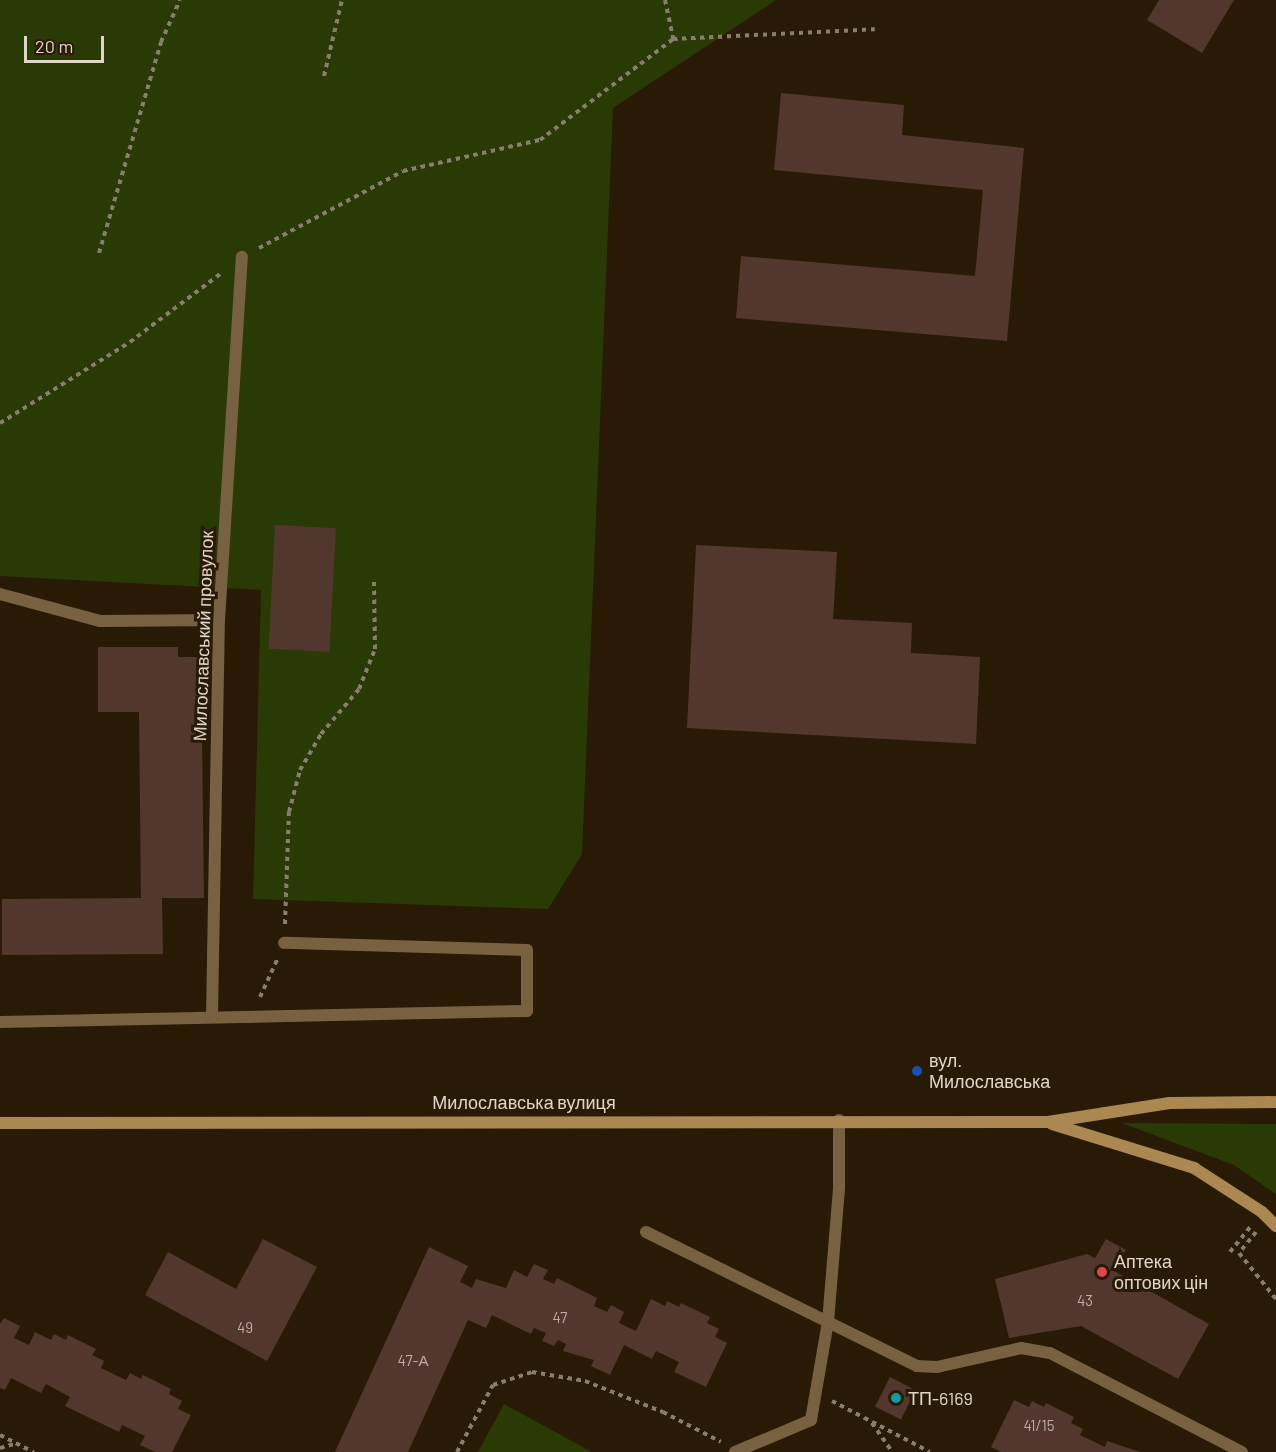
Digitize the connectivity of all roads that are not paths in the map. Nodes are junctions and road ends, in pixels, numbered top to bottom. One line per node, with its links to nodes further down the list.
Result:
1 (242, 257): 3 (street, Милославський провулок)
2 (0, 594): 3 (street)
3 (219, 620): 5 (street, Милославський провулок)
4 (284, 943): 5 (street)
5 (212, 1016): 6 (street)
6 (0, 1022)
7 (1276, 1102): 9 (main road, Милославська вулиця)
8 (839, 1120): 9 (main road, Милославська вулиця); 10 (main road, Милославська вулиця); 13 (street)
9 (1048, 1122): 11 (main road, Милославська вулиця)
10 (0, 1123)
11 (1272, 1222)
12 (646, 1232): 13 (street)
13 (828, 1322): 14 (street); 15 (street)
14 (737, 1451)
15 (1242, 1452)

